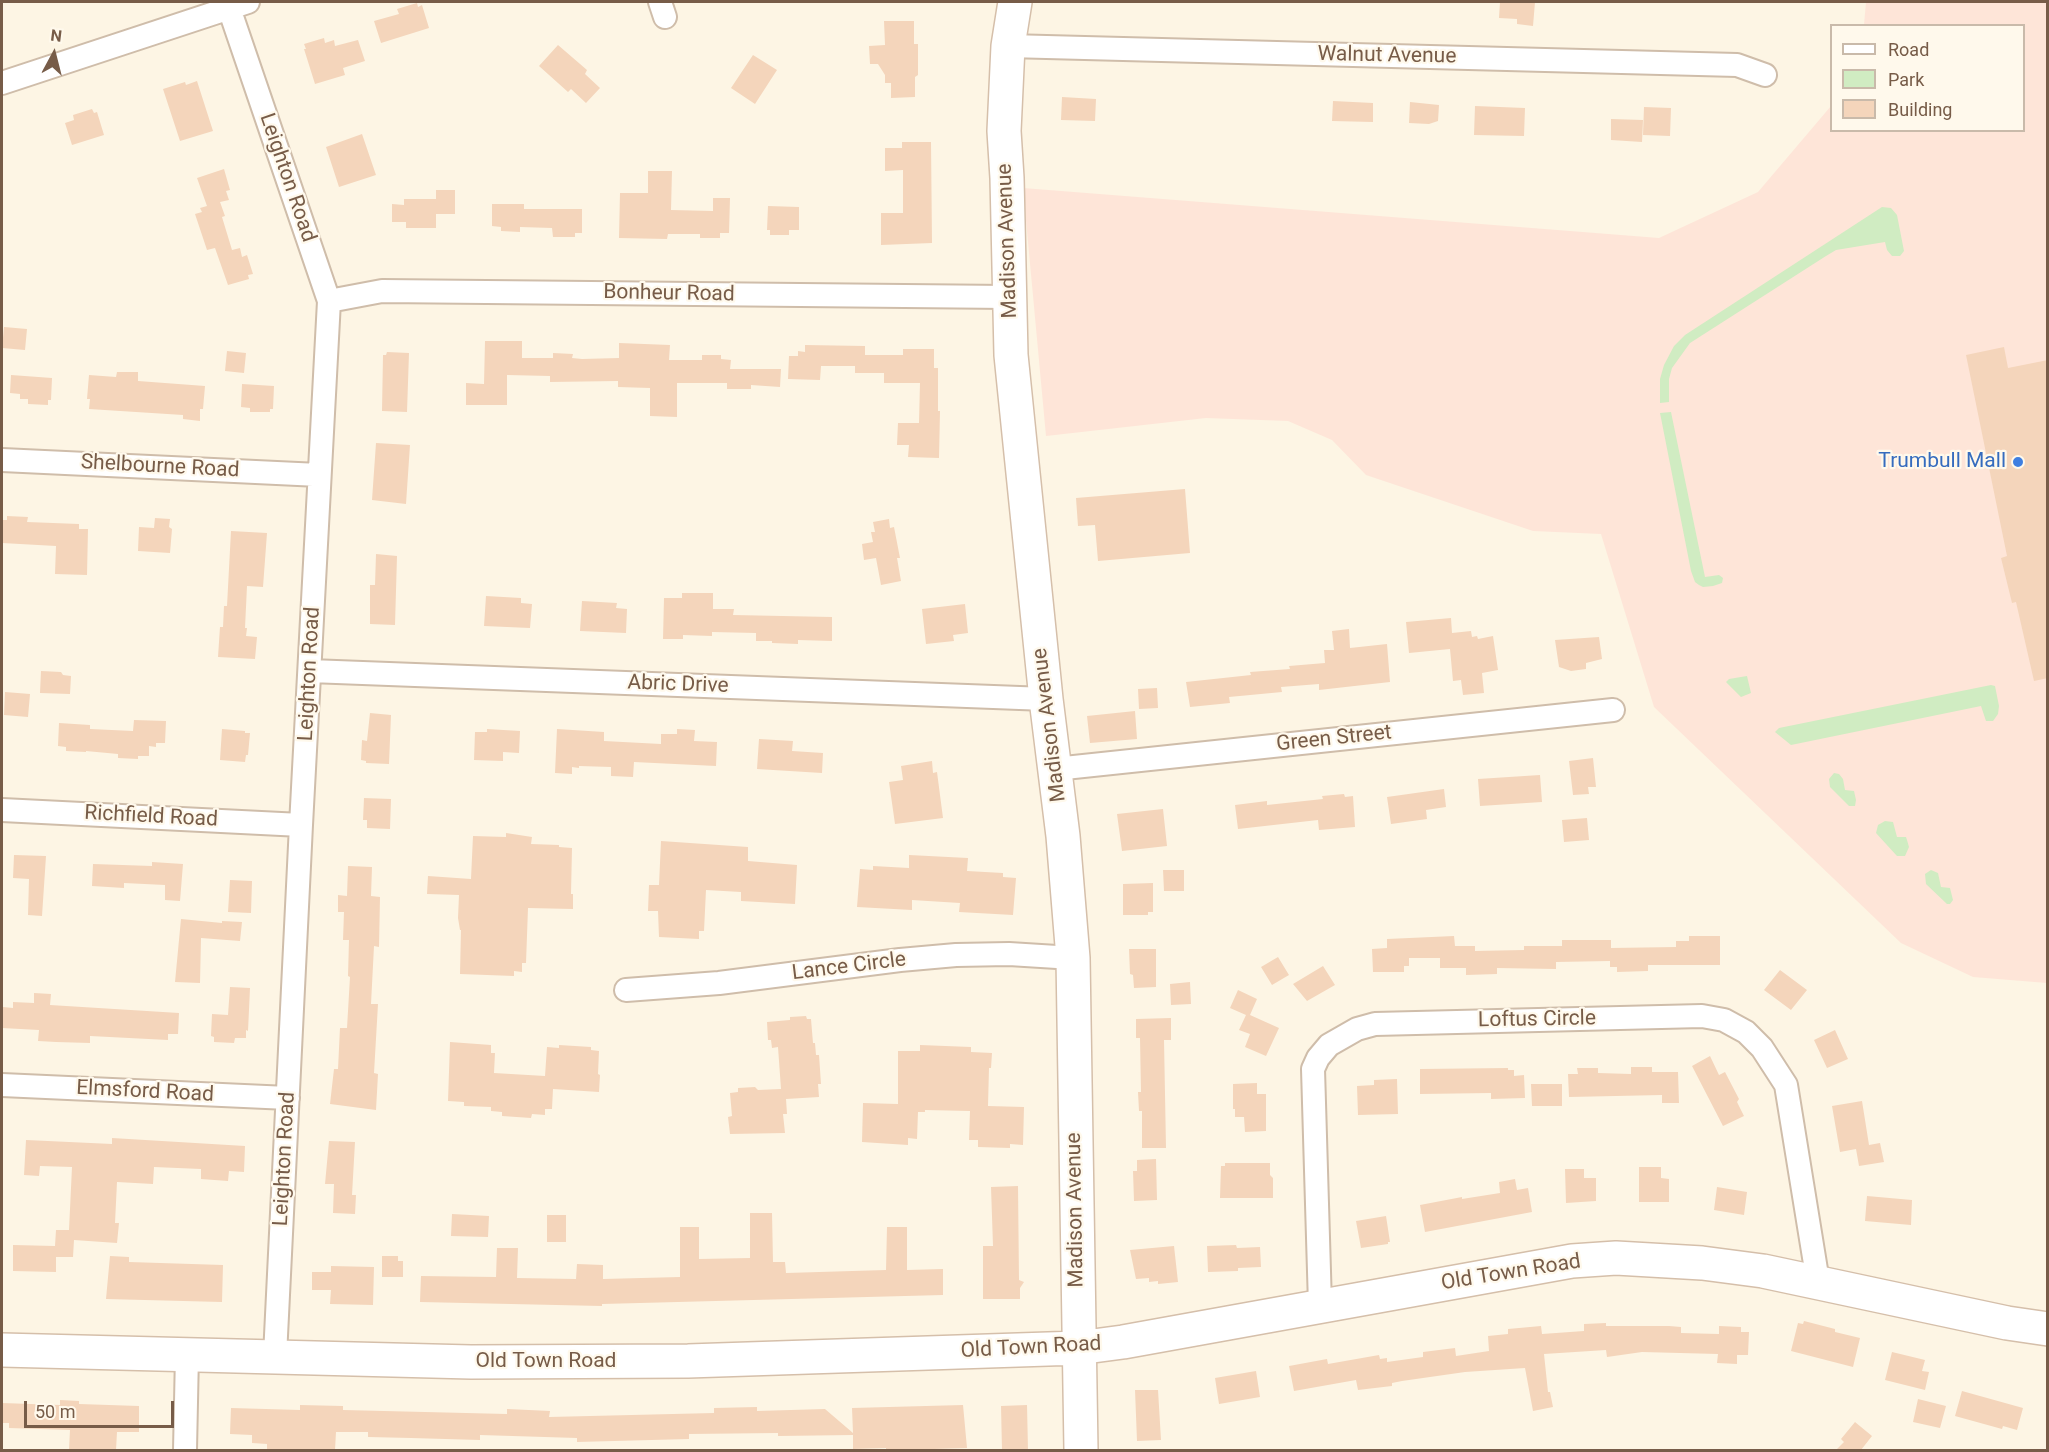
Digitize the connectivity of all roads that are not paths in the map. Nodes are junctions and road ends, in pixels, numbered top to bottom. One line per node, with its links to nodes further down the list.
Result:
1 (1015, 2): 3 (main road, Madison Avenue)
2 (239, 5): 5 (street); 7 (street, Leighton Road)
3 (1008, 46): 4 (street, Walnut Avenue); 6 (main road, Madison Avenue)
4 (1765, 75)
5 (2, 83)
6 (1009, 297): 7 (street, Bonheur Road); 11 (main road, Madison Avenue)
7 (329, 301): 9 (street, Leighton Road)
8 (2, 460): 9 (street, Shelbourne Road)
9 (319, 475): 10 (street, Leighton Road)
10 (310, 671): 11 (street, Abric Drive); 15 (street, Leighton Road)
11 (1046, 699): 13 (main road, Madison Avenue)
12 (1613, 710): 13 (street, Green Street)
13 (1055, 769): 16 (main road, Madison Avenue)
14 (2, 810): 15 (street, Richfield Road)
15 (301, 825): 19 (street, Leighton Road)
16 (1073, 958): 17 (street, Lance Circle); 23 (main road, Madison Avenue)
17 (626, 990)
18 (2, 1085): 19 (street, Elmsford Road)
19 (288, 1098): 26 (street, Leighton Road)
20 (1818, 1282): 21 (main road, Old Town Road); 21 (street, Loftus Circle); 22 (main road, Old Town Road)
21 (1320, 1305): 23 (main road, Old Town Road)
22 (2048, 1329)
23 (1078, 1348): 26 (main road, Old Town Road); 28 (main road, Madison Avenue)
24 (2, 1350): 25 (main road, Old Town Road)
25 (187, 1354): 26 (main road, Old Town Road); 27 (street)
26 (275, 1356)
27 (185, 1450)
28 (1081, 1450)

